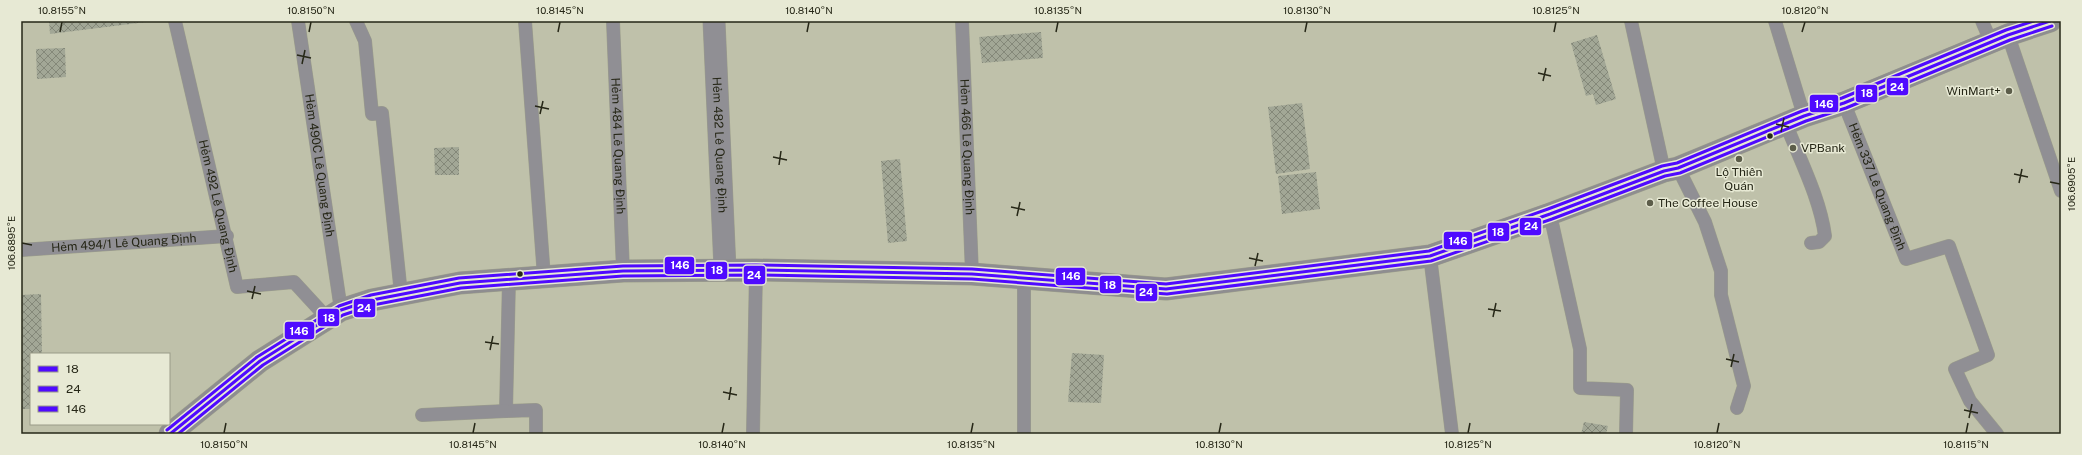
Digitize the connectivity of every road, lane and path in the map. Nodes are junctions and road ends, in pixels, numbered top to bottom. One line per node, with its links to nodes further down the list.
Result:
1 (175, 21): 18 (lane, Hẻm 492 Lê Quang Định)
2 (298, 21): 30 (lane, Hẻm 490C Lê Quang Định)
3 (356, 21): 29 (lane)
4 (525, 21): 26 (lane)
5 (613, 21): 24 (lane, Hẻm 484 Lê Quang Định)
6 (714, 21): 22 (street, Hẻm 482 Lê Quang Định)
7 (962, 21): 25 (lane, Hẻm 466 Lê Quang Định)
8 (1631, 21): 15 (lane)
9 (1774, 21): 14 (lane)
10 (1982, 21): 12 (lane)
11 (2050, 21): 12 (main road)
12 (2000, 39): 13 (main road); 16 (lane)
13 (1844, 103): 14 (main road); 40 (lane, Hẻm 337 Lê Quang Định)
14 (1796, 120): 15 (main road); 19 (lane)
15 (1671, 170): 17 (main road); 31 (lane)
16 (2061, 191)
17 (1550, 214): 21 (main road); 39 (lane)
18 (227, 236): 20 (lane, Hẻm 494/1 Lê Quang Định); 30 (lane, Hẻm 492 Lê Quang Định)
19 (1811, 244)
20 (21, 250)
21 (1430, 256): 27 (main road); 38 (lane)
22 (724, 269): 23 (main road); 24 (main road)
23 (756, 270): 25 (main road); 36 (lane)
24 (623, 271): 26 (main road)
25 (972, 274): 27 (main road)
26 (544, 277): 28 (main road)
27 (1024, 278): 37 (lane)
28 (509, 279): 29 (main road); 32 (lane)
29 (401, 294): 30 (main road)
30 (334, 314): 34 (main road)
31 (1737, 408)
32 (506, 410): 33 (lane); 35 (lane)
33 (422, 415)
34 (170, 434)
35 (536, 434)
36 (753, 434)
37 (1024, 434)
38 (1452, 434)
39 (1626, 434)
40 (1997, 434)

